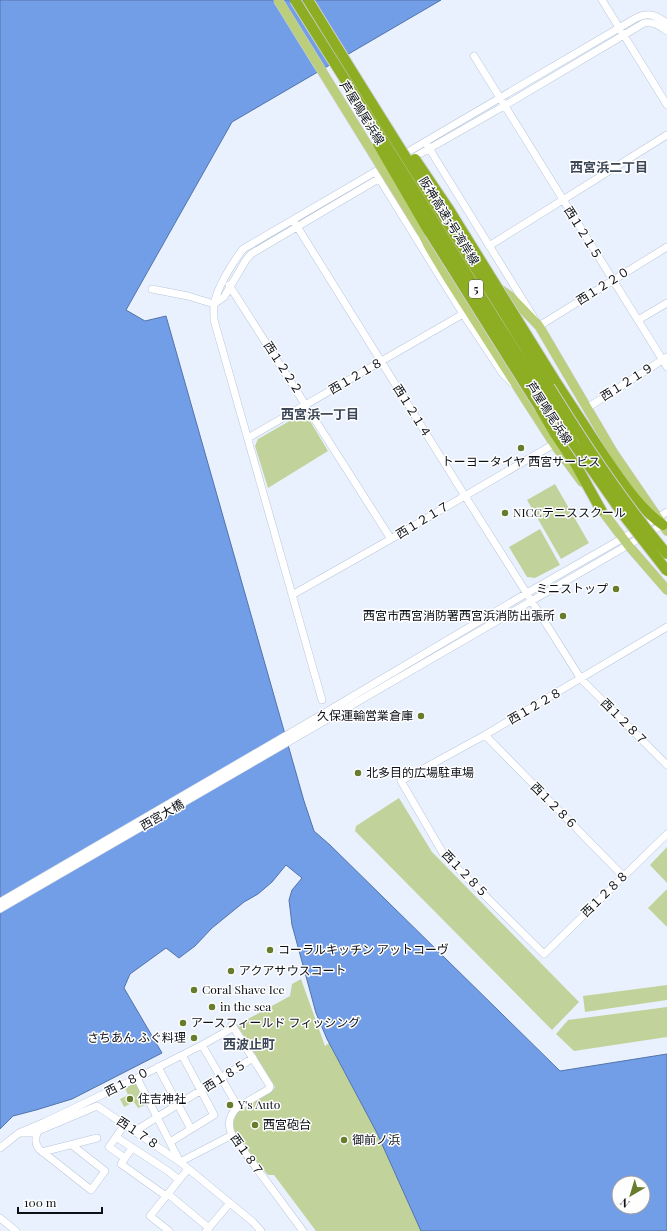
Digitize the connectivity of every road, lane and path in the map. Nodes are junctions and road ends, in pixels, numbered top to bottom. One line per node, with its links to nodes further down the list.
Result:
1 (278, 0): 20 (main road, 芦屋鳴尾浜線, bridge)
2 (295, 0): 41 (highway, 5, bridge); 47 (highway, 阪神高速5号湾岸線 / 5, bridge)
3 (308, 0): 10 (highway, 阪神高速5号湾岸線 / 5, bridge)
4 (602, 0): 6 (street)
5 (667, 23): 6 (street)
6 (620, 28): 8 (street); 11 (street)
7 (667, 31): 8 (street)
8 (624, 35): 12 (street); 13 (street)
9 (474, 56): 11 (street, 西１２１５)
10 (358, 80): 43 (highway, 5, bridge); 46 (highway, 阪神高速5号湾岸線 / 5, bridge)
11 (500, 98): 13 (street, 西１２１５); 15 (street)
12 (667, 105)
13 (504, 106): 16 (street); 18 (street, 西１２１５)
14 (667, 135): 18 (street)
15 (425, 142): 16 (street); 17 (street)
16 (430, 149): 17 (street); 21 (street)
17 (377, 175): 19 (street); 29 (street)
18 (563, 200): 21 (street); 24 (street, 西１２１５)
19 (295, 223): 23 (street); 25 (street); 33 (street, 西１２１４)
20 (424, 236): 31 (main road, 芦屋鳴尾浜線); 35 (main road, 芦屋鳴尾浜線)
21 (489, 246): 31 (street)
22 (667, 247): 24 (street, 西１２２０)
23 (225, 278): 25 (street, 西１２２２); 28 (street)
24 (612, 280): 30 (street, 西１２１５); 31 (street, 西１２２０)
25 (231, 287): 28 (street); 36 (street, 西１２２２)
26 (152, 289): 28 (street)
27 (667, 303): 30 (street)
28 (214, 304): 38 (street)
29 (463, 314): 33 (street, 西１２１８); 35 (street)
30 (638, 320): 32 (street, 西１２１５)
31 (539, 326): 37 (main road, 芦屋鳴尾浜線)
32 (665, 358): 34 (street, 西１２１５); 37 (street, 西１２１９)
33 (381, 361): 36 (street, 西１２１８); 40 (street, 西１２１４)
34 (667, 367)
35 (520, 391): 39 (main road, 芦屋鳴尾浜線)
36 (307, 405): 38 (street, 西１２１８); 44 (street, 西１２２２)
37 (587, 408): 43 (main road, 芦屋鳴尾浜線)
38 (248, 438): 50 (street)
39 (554, 444): 40 (street, 西１２１７); 41 (main road, 芦屋鳴尾浜線)
40 (465, 496): 44 (street, 西１２１７); 49 (street, 西１２１４)
41 (601, 510): 45 (main road, 芦屋鳴尾浜線)
42 (667, 512): 43 (street)
43 (662, 523): 45 (street); 45 (street)
44 (391, 539): 50 (street, 西１２１７)
45 (625, 542): 48 (main road, 芦屋鳴尾浜線); 49 (street); 51 (street)
46 (667, 554)
47 (667, 571)
48 (667, 590)
49 (526, 593): 51 (street, 西１２１４); 55 (street)
50 (292, 596): 54 (street)
51 (531, 601): 53 (street, 西１２８７); 55 (street)
52 (667, 627): 53 (street, 西１２２８)
53 (581, 679): 56 (street, 西１２２８); 57 (street, 西１２８７)
54 (322, 700)
55 (323, 718): 61 (street, 西宮大橋); 62 (street, 西宮大橋)
56 (485, 735): 58 (street, 西１２２８); 60 (street, 西１２８６)
57 (667, 765)
58 (401, 781): 63 (street, 西１２８５)
59 (667, 834): 60 (street, 西１２８８)
60 (624, 876): 63 (street, 西１２８８)
61 (0, 902)
62 (0, 909)
63 (544, 954)
64 (202, 1044): 65 (street, 西１８０); 66 (street, 西１８０); 69 (street)
65 (182, 1055): 67 (street, 西１８０); 70 (street)
66 (253, 1058): 69 (street, 西１８５); 72 (street)
67 (158, 1067): 68 (street, 西１８０); 71 (street)
68 (137, 1078): 73 (street); 78 (street, 西１８０)
69 (221, 1079): 70 (street, 西１８５); 72 (street)
70 (201, 1091): 71 (street, 西１８５); 75 (street)
71 (179, 1105): 73 (street, 西１８５); 75 (street)
72 (238, 1107): 79 (street, 西１８７)
73 (157, 1118): 77 (street, 西１８５); 82 (street)
74 (125, 1124): 76 (street, 西１７８); 77 (street, 西１７８); 80 (street)
75 (191, 1129): 82 (street)
76 (38, 1131): 78 (street, 西１７８); 86 (street)
77 (135, 1131): 88 (street, 西１７８)
78 (19, 1134): 84 (street, 西１７８)
79 (232, 1135): 88 (street); 98 (street, 西１８７)
80 (116, 1137): 85 (street); 87 (street)
81 (97, 1138): 83 (street)
82 (170, 1142): 88 (street)
83 (72, 1144): 86 (street); 86 (street)
84 (0, 1148)
85 (132, 1148): 87 (street); 90 (street)
86 (42, 1152)
87 (125, 1158): 91 (street)
88 (180, 1162): 89 (street, 西１７８)
89 (188, 1169): 90 (street); 92 (street, 西１７８)
90 (179, 1180): 91 (street)
91 (167, 1195): 94 (street); 96 (street)
92 (230, 1203): 94 (street); 97 (street, 西１７８)
93 (0, 1218): 95 (street)
94 (208, 1229)
95 (16, 1231)
96 (169, 1231)
97 (261, 1231)
98 (303, 1231)

